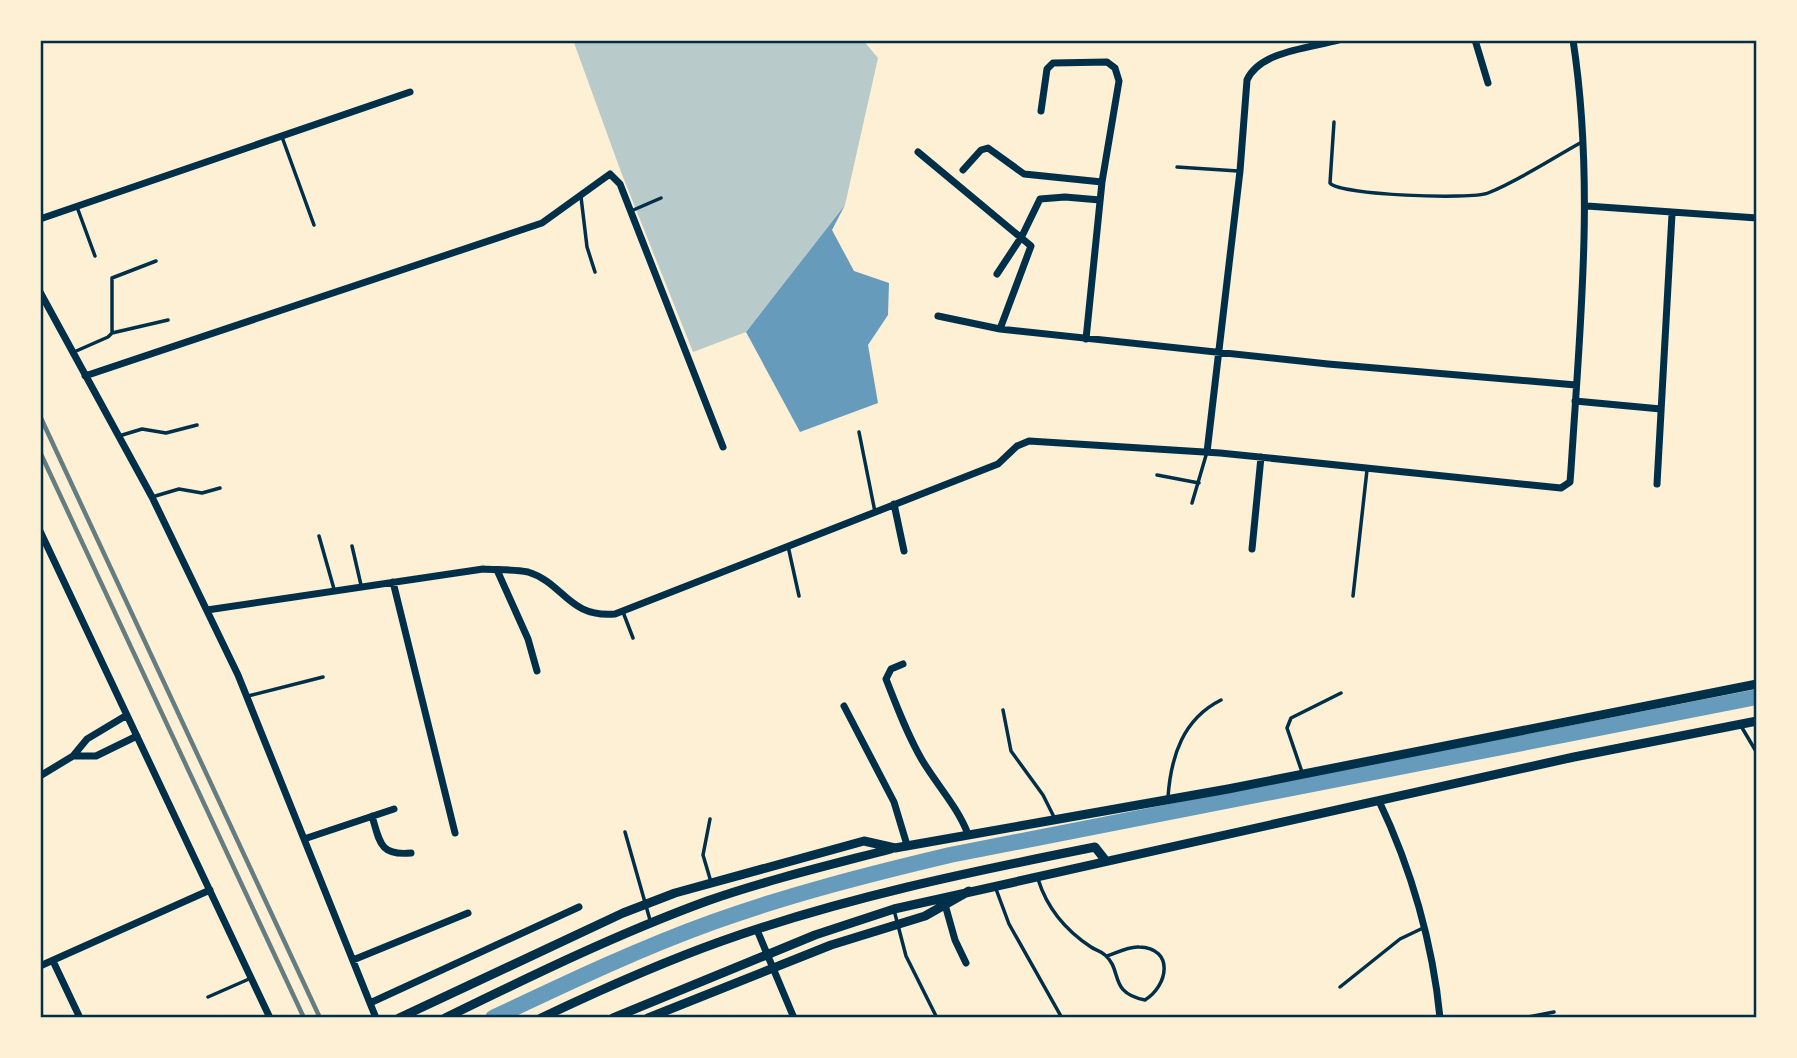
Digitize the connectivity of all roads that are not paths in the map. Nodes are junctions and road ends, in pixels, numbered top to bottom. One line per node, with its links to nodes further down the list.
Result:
1 (1339, 40): 13 (street)
2 (1475, 40): 4 (street)
3 (1573, 40): 9 (street)
4 (1488, 83)
5 (410, 92): 8 (street)
6 (1041, 111): 14 (street)
7 (1334, 122): 9 (lane)
8 (282, 137): 19 (street); 24 (lane)
9 (1584, 141): 18 (street)
10 (918, 152): 25 (street)
11 (1177, 167): 13 (lane)
12 (963, 170): 14 (street)
13 (1240, 171): 37 (street)
14 (1102, 182): 17 (street)
15 (580, 195): 20 (street); 28 (lane); 38 (street)
16 (661, 198): 20 (lane)
17 (1100, 200): 25 (street); 35 (street)
18 (1587, 206): 21 (street); 39 (street)
19 (77, 207): 23 (street); 26 (lane)
20 (631, 211): 45 (street)
21 (1672, 214): 22 (street); 41 (street)
22 (1757, 218)
23 (40, 219)
24 (314, 225)
25 (1021, 236): 29 (street); 33 (street)
26 (95, 256)
27 (156, 261): 34 (lane)
28 (595, 272)
29 (997, 274)
30 (40, 292): 36 (street)
31 (938, 316): 33 (street)
32 (168, 320): 34 (lane)
33 (1000, 329): 35 (street)
34 (112, 332): 36 (lane)
35 (1086, 339): 37 (street)
36 (72, 353): 38 (street)
37 (1217, 353): 39 (street); 46 (street)
38 (85, 376): 44 (street)
39 (1576, 385): 40 (street)
40 (1575, 401): 41 (street); 48 (street)
41 (1661, 410): 51 (street)
42 (197, 425): 44 (lane)
43 (859, 432): 56 (lane)
44 (117, 437): 53 (street)
45 (723, 447)
46 (1207, 452): 47 (street); 50 (lane); 55 (street)
47 (1261, 457): 48 (street); 61 (street)
48 (1367, 468): 68 (lane)
49 (1157, 475): 50 (lane)
50 (1199, 483): 54 (lane)
51 (1657, 484)
52 (220, 488): 53 (lane)
53 (152, 497): 69 (street)
54 (1192, 503)
55 (894, 504): 56 (street); 62 (street)
56 (875, 512): 60 (street)
57 (40, 531): 81 (street)
58 (319, 536): 66 (lane)
59 (352, 546): 65 (lane)
60 (788, 546): 67 (lane); 70 (street)
61 (1252, 549)
62 (904, 551)
63 (497, 570): 64 (street); 70 (street); 73 (street)
64 (393, 582): 65 (street); 96 (street)
65 (361, 587): 66 (street)
66 (334, 591): 69 (street)
67 (799, 596)
68 (1353, 596)
69 (207, 610): 77 (street)
70 (623, 612): 71 (lane)
71 (632, 638)
72 (903, 664): 97 (street)
73 (537, 671)
74 (323, 677): 77 (lane)
75 (1757, 684): 87 (street)
76 (1340, 693): 87 (lane)
77 (246, 697): 98 (street)
78 (1221, 700): 89 (lane)
79 (844, 706): 99 (street)
80 (1003, 710): 94 (lane)
81 (127, 715): 84 (street); 86 (street)
82 (1757, 721): 83 (street)
83 (1741, 724): 85 (lane); 90 (street)
84 (137, 736): 86 (street); 106 (street)
85 (1757, 753)
86 (73, 756): 88 (street)
87 (1303, 774): 89 (street)
88 (40, 776)
89 (1168, 799): 94 (street)
90 (1379, 801): 102 (street); 114 (street)
91 (394, 809): 92 (street)
92 (372, 817): 98 (street); 101 (street)
93 (710, 819): 104 (lane)
94 (1054, 819): 97 (street)
95 (625, 832): 108 (lane)
96 (454, 833)
97 (968, 834): 99 (street)
98 (304, 839): 117 (street)
99 (907, 845): 100 (street)
100 (895, 848): 104 (street); 112 (street)
101 (411, 853)
102 (1106, 861): 103 (street); 115 (street)
103 (1037, 876): 105 (street); 116 (lane)
104 (711, 882): 108 (street)
105 (995, 885): 107 (street); 137 (lane)
106 (210, 890): 118 (street); 122 (street)
107 (944, 902): 110 (street); 113 (street); 119 (street)
108 (645, 905): 112 (lane); 131 (street)
109 (579, 907): 125 (street)
110 (894, 909): 113 (lane); 134 (street)
111 (468, 913): 117 (street)
112 (651, 922): 132 (street)
113 (898, 925): 121 (street); 136 (lane)
114 (1423, 928): 123 (lane); 138 (street)
115 (757, 930): 121 (street); 133 (street)
116 (1107, 956): 116 (lane)
117 (353, 960): 125 (street)
118 (53, 961): 120 (street); 128 (street)
119 (966, 963)
120 (40, 966)
121 (773, 968): 127 (street); 135 (street)
122 (251, 978): 124 (lane); 129 (street)
123 (1340, 987)
124 (208, 997)
125 (370, 1003): 130 (street)
126 (1554, 1012): 139 (lane)
127 (651, 1017)
128 (80, 1018)
129 (270, 1018)
130 (376, 1018)
131 (399, 1018)
132 (445, 1018)
133 (541, 1018)
134 (613, 1018)
135 (794, 1018)
136 (937, 1018)
137 (1062, 1018)
138 (1440, 1018)
139 (1523, 1018)

